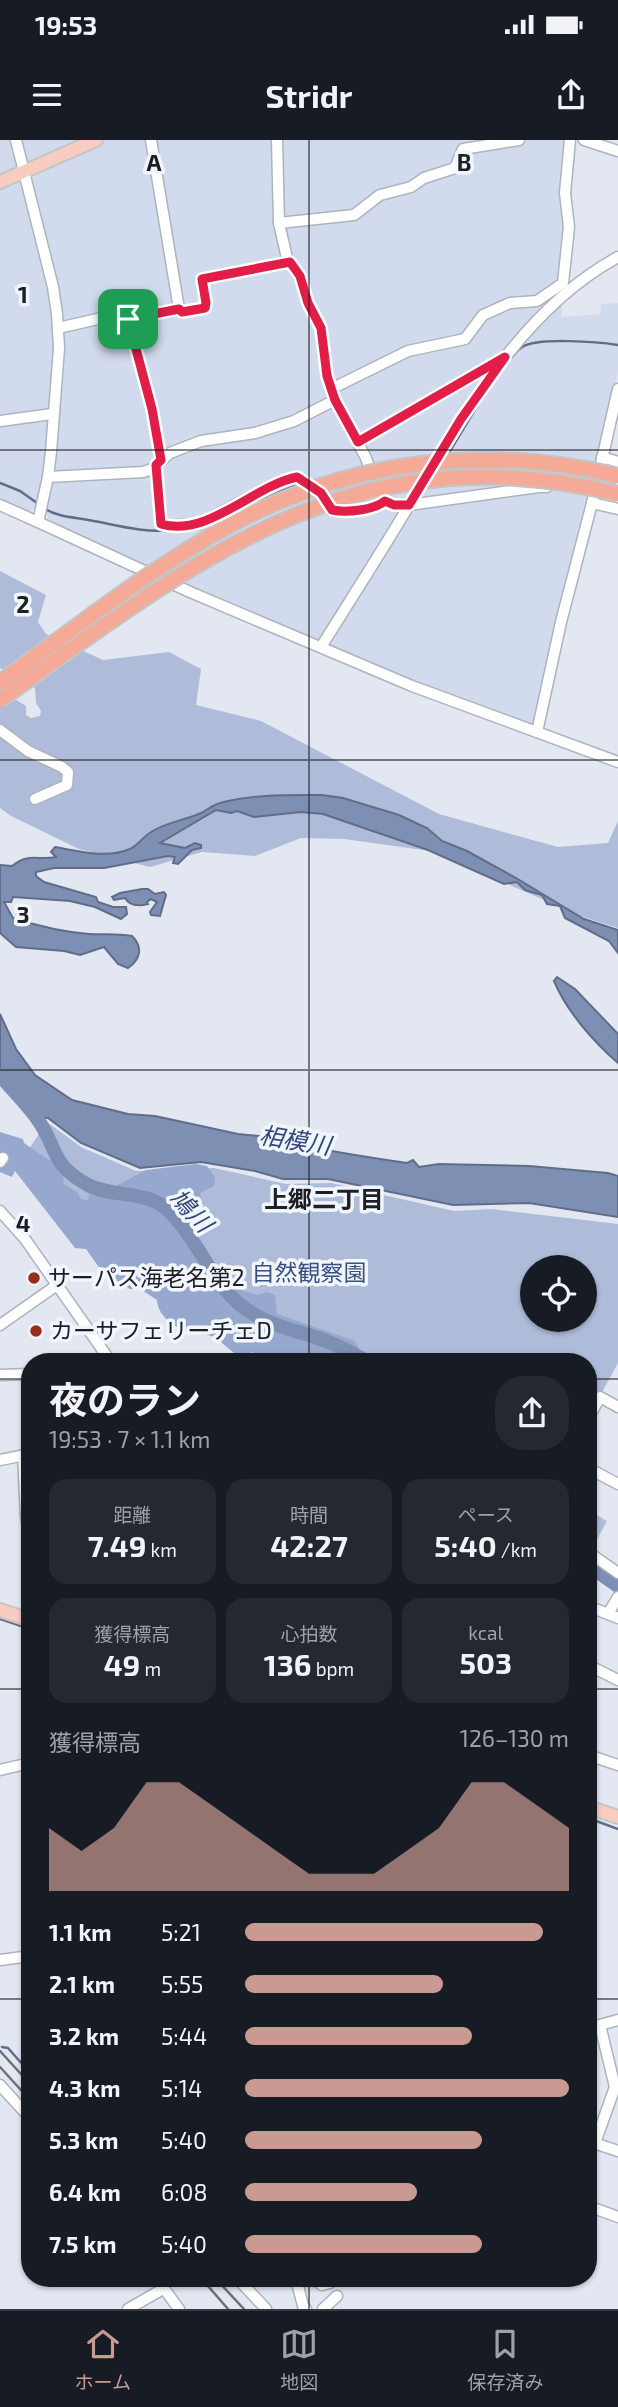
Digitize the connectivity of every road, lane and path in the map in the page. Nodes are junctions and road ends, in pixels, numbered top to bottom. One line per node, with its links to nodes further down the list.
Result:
1 (16, 140): 10 (street)
2 (96, 140): 10 (main road)
3 (150, 140): 15 (street)
4 (277, 140): 12 (street)
5 (519, 140): 8 (street)
6 (570, 140): 19 (street)
7 (584, 140): 9 (street)
8 (462, 144): 12 (street)
9 (618, 151)
10 (23, 172): 11 (main road); 17 (street)
11 (0, 182)
12 (279, 223): 14 (street)
13 (618, 257): 18 (street)
14 (290, 262): 15 (street); 19 (street)
15 (179, 309): 16 (street)
16 (128, 319): 17 (street); 27 (street)
17 (58, 328): 22 (street)
18 (505, 357): 24 (street); 36 (street)
19 (331, 389): 21 (street)
20 (618, 389): 25 (street)
21 (335, 400): 24 (street); 27 (street)
22 (52, 414): 23 (street); 29 (street)
23 (0, 421)
24 (358, 442): 34 (street)
25 (602, 457): 26 (street); 30 (street)
26 (618, 462)
27 (158, 463): 29 (street); 34 (street)
28 (618, 476): 40 (highway, bridge)
29 (48, 477): 38 (street)
30 (597, 480): 31 (street); 33 (street)
31 (539, 487): 33 (street); 36 (street)
32 (618, 494): 41 (highway, bridge)
33 (593, 498): 37 (street); 43 (street)
34 (385, 501): 36 (street)
35 (0, 505): 38 (street)
36 (409, 505): 39 (street)
37 (618, 509)
38 (40, 513): 39 (street)
39 (321, 647): 43 (street)
40 (0, 682)
41 (0, 700)
42 (0, 730): 45 (street)
43 (537, 732): 44 (street)
44 (618, 762)
45 (35, 799)
46 (0, 1211): 47 (street)
47 (57, 1285): 48 (street); 49 (street)
48 (0, 1325)
49 (105, 1353)
50 (0, 1374): 51 (street)
51 (21, 1374)
52 (597, 1402): 53 (street)
53 (618, 1407)
54 (21, 1455): 55 (street)
55 (0, 1460)
56 (597, 1473): 57 (street)
57 (618, 1484)
58 (597, 1559): 59 (street)
59 (618, 1573)
60 (618, 1597): 62 (street)
61 (0, 1610): 63 (main road)
62 (613, 1615)
63 (21, 1617)
64 (597, 1670): 65 (street)
65 (618, 1680)
66 (597, 1758): 68 (street)
67 (21, 1765): 69 (street)
68 (618, 1765)
69 (0, 1770)
70 (597, 1810): 71 (main road)
71 (618, 1817)
72 (21, 1957): 73 (street)
73 (0, 1960)
74 (618, 2020): 75 (street)
75 (600, 2025): 76 (street); 79 (street)
76 (597, 2026)
77 (0, 2085): 78 (street)
78 (21, 2108)
79 (597, 2130)
80 (597, 2144): 81 (street)
81 (618, 2151)
82 (597, 2209): 83 (street)
83 (618, 2217)
84 (245, 2287): 91 (street)
85 (300, 2287): 88 (street)
86 (163, 2289): 89 (street); 90 (street)
87 (337, 2296): 92 (street)
88 (309, 2307)
89 (128, 2309)
90 (179, 2309)
91 (266, 2309)
92 (323, 2309)

